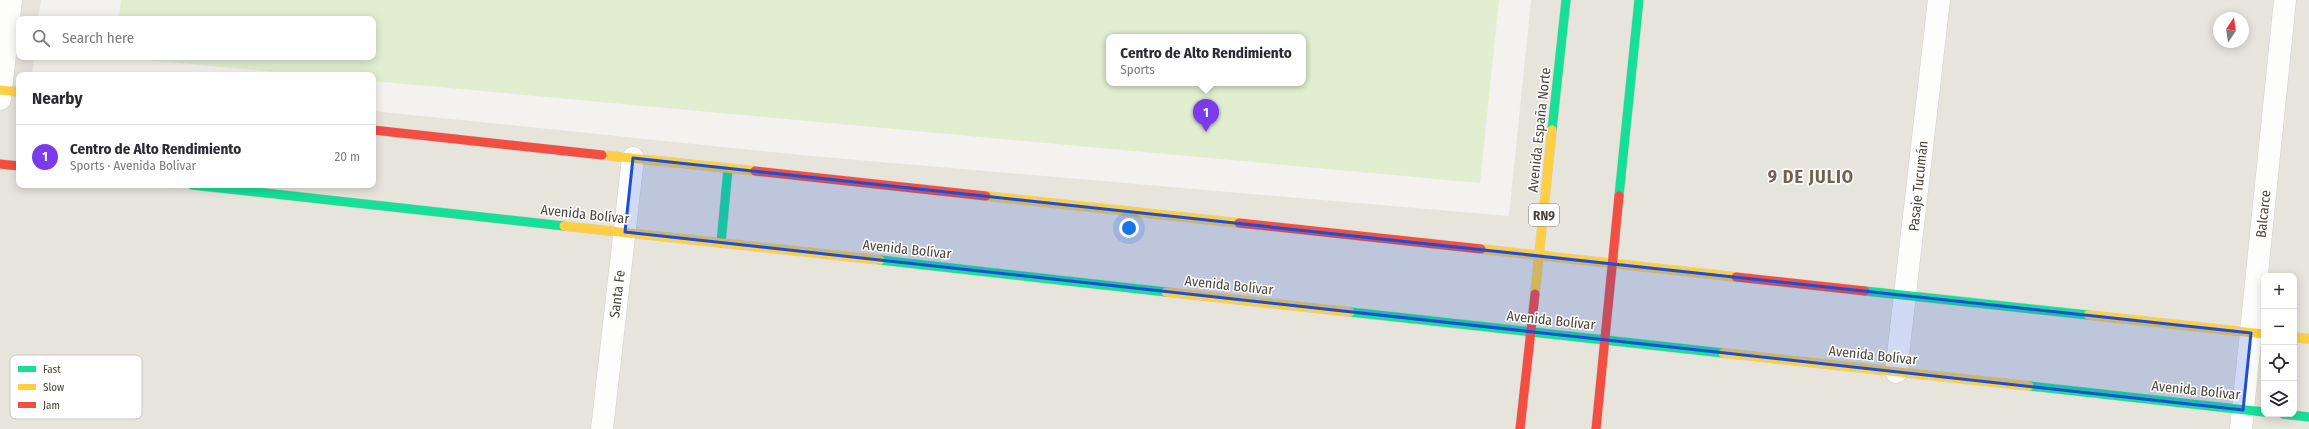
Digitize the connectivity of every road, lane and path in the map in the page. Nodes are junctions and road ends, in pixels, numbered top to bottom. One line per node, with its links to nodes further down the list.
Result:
1 (11, 0): 6 (street)
2 (1566, 0): 15 (main road, Avenida España Norte / RN9)
3 (1639, 0): 16 (main road)
4 (1939, 0): 17 (street, Pasaje Tucumán)
5 (2285, 0): 19 (street, Balcarce)
6 (5, 93)
7 (376, 130): 8 (main road)
8 (633, 158): 11 (main road); 13 (street, Santa Fe)
9 (0, 164): 10 (main road)
10 (16, 166)
11 (728, 169): 14 (main road); 15 (main road)
12 (220, 188): 13 (main road, Avenida Bolívar)
13 (625, 232): 14 (main road, Avenida Bolívar); 27 (street, Santa Fe)
14 (720, 243): 18 (main road, Avenida Bolívar)
15 (1539, 256): 16 (main road); 18 (main road, Avenida España Norte / RN9)
16 (1612, 264): 17 (main road); 22 (main road)
17 (1906, 295): 19 (main road); 23 (street, Pasaje Tucumán)
18 (1531, 332): 22 (main road, Avenida Bolívar); 28 (main road, Avenida España Norte / RN9)
19 (2257, 333): 25 (street, Balcarce)
20 (2297, 337): 21 (main road)
21 (2309, 339)
22 (1604, 340): 23 (main road, Avenida Bolívar); 29 (main road)
23 (1896, 372): 25 (main road, Avenida Bolívar)
24 (2297, 416): 26 (main road)
25 (2249, 417)
26 (2309, 417)
27 (602, 429)
28 (1520, 429)
29 (1596, 429)

